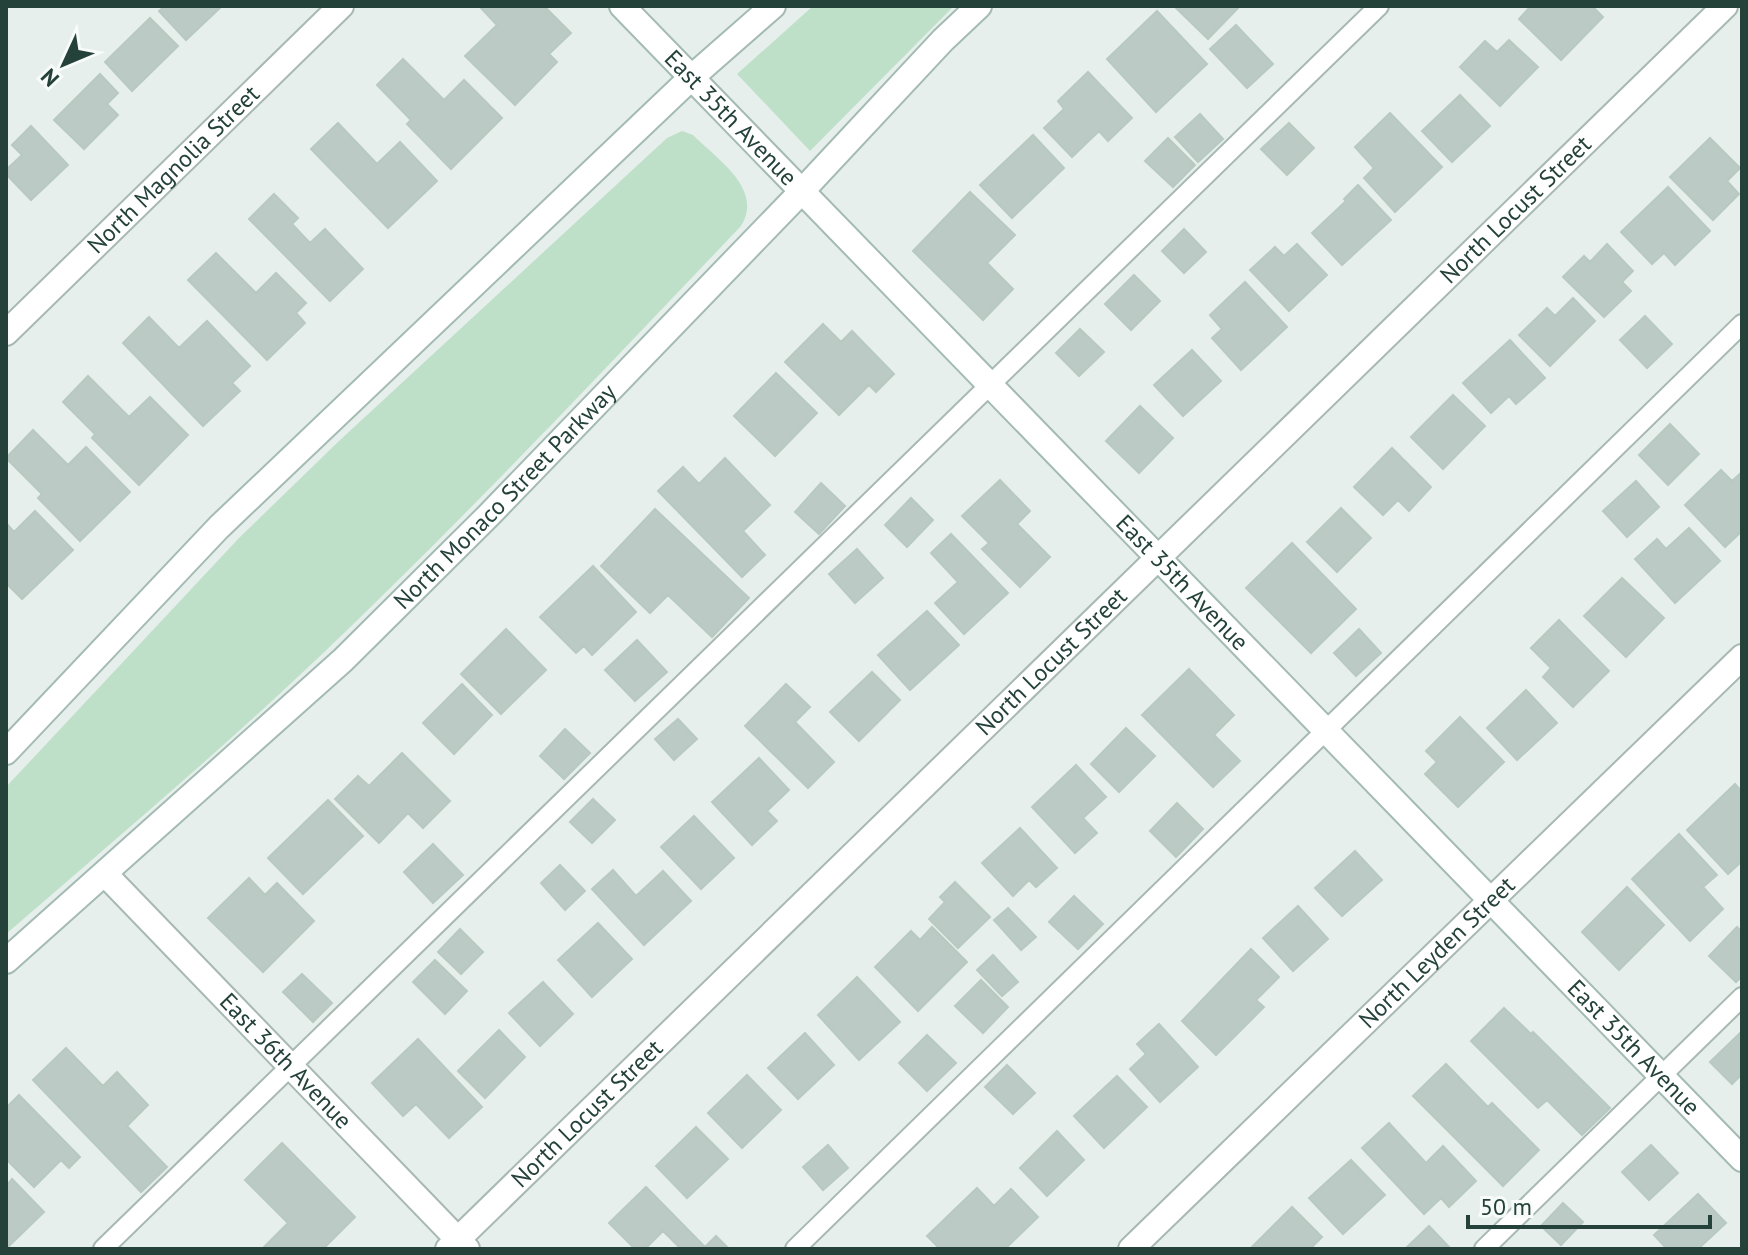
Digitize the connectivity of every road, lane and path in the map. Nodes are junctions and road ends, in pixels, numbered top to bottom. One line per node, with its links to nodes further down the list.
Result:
1 (341, 6): 10 (street, North Magnolia Street)
2 (622, 6): 7 (street, East 35th Avenue)
3 (773, 6): 7 (street)
4 (979, 6): 8 (street, North Monaco Street Parkway)
5 (1379, 6): 11 (lane)
6 (1725, 6): 12 (street, North Locust Street)
7 (692, 77): 8 (street, East 35th Avenue); 15 (street)
8 (802, 191): 11 (street, East 35th Avenue); 16 (street, North Monaco Street Parkway)
9 (1742, 324): 14 (lane)
10 (6, 333)
11 (990, 387): 12 (street, East 35th Avenue); 20 (lane)
12 (1157, 560): 14 (street, East 35th Avenue); 23 (street, North Locust Street)
13 (1742, 657): 17 (street, North Leyden Street)
14 (1325, 732): 17 (street, East 35th Avenue); 25 (lane)
15 (6, 752)
16 (105, 874): 18 (street, North Monaco Street Parkway); 20 (street, East 36th Avenue)
17 (1490, 901): 21 (street, East 35th Avenue); 26 (street, North Leyden Street)
18 (6, 961)
19 (1742, 997): 21 (lane)
20 (290, 1066): 23 (street, East 36th Avenue); 24 (lane)
21 (1661, 1076): 22 (street, East 35th Avenue); 27 (lane)
22 (1742, 1159)
23 (458, 1246)
24 (103, 1249)
25 (795, 1249)
26 (1131, 1249)
27 (1484, 1249)

